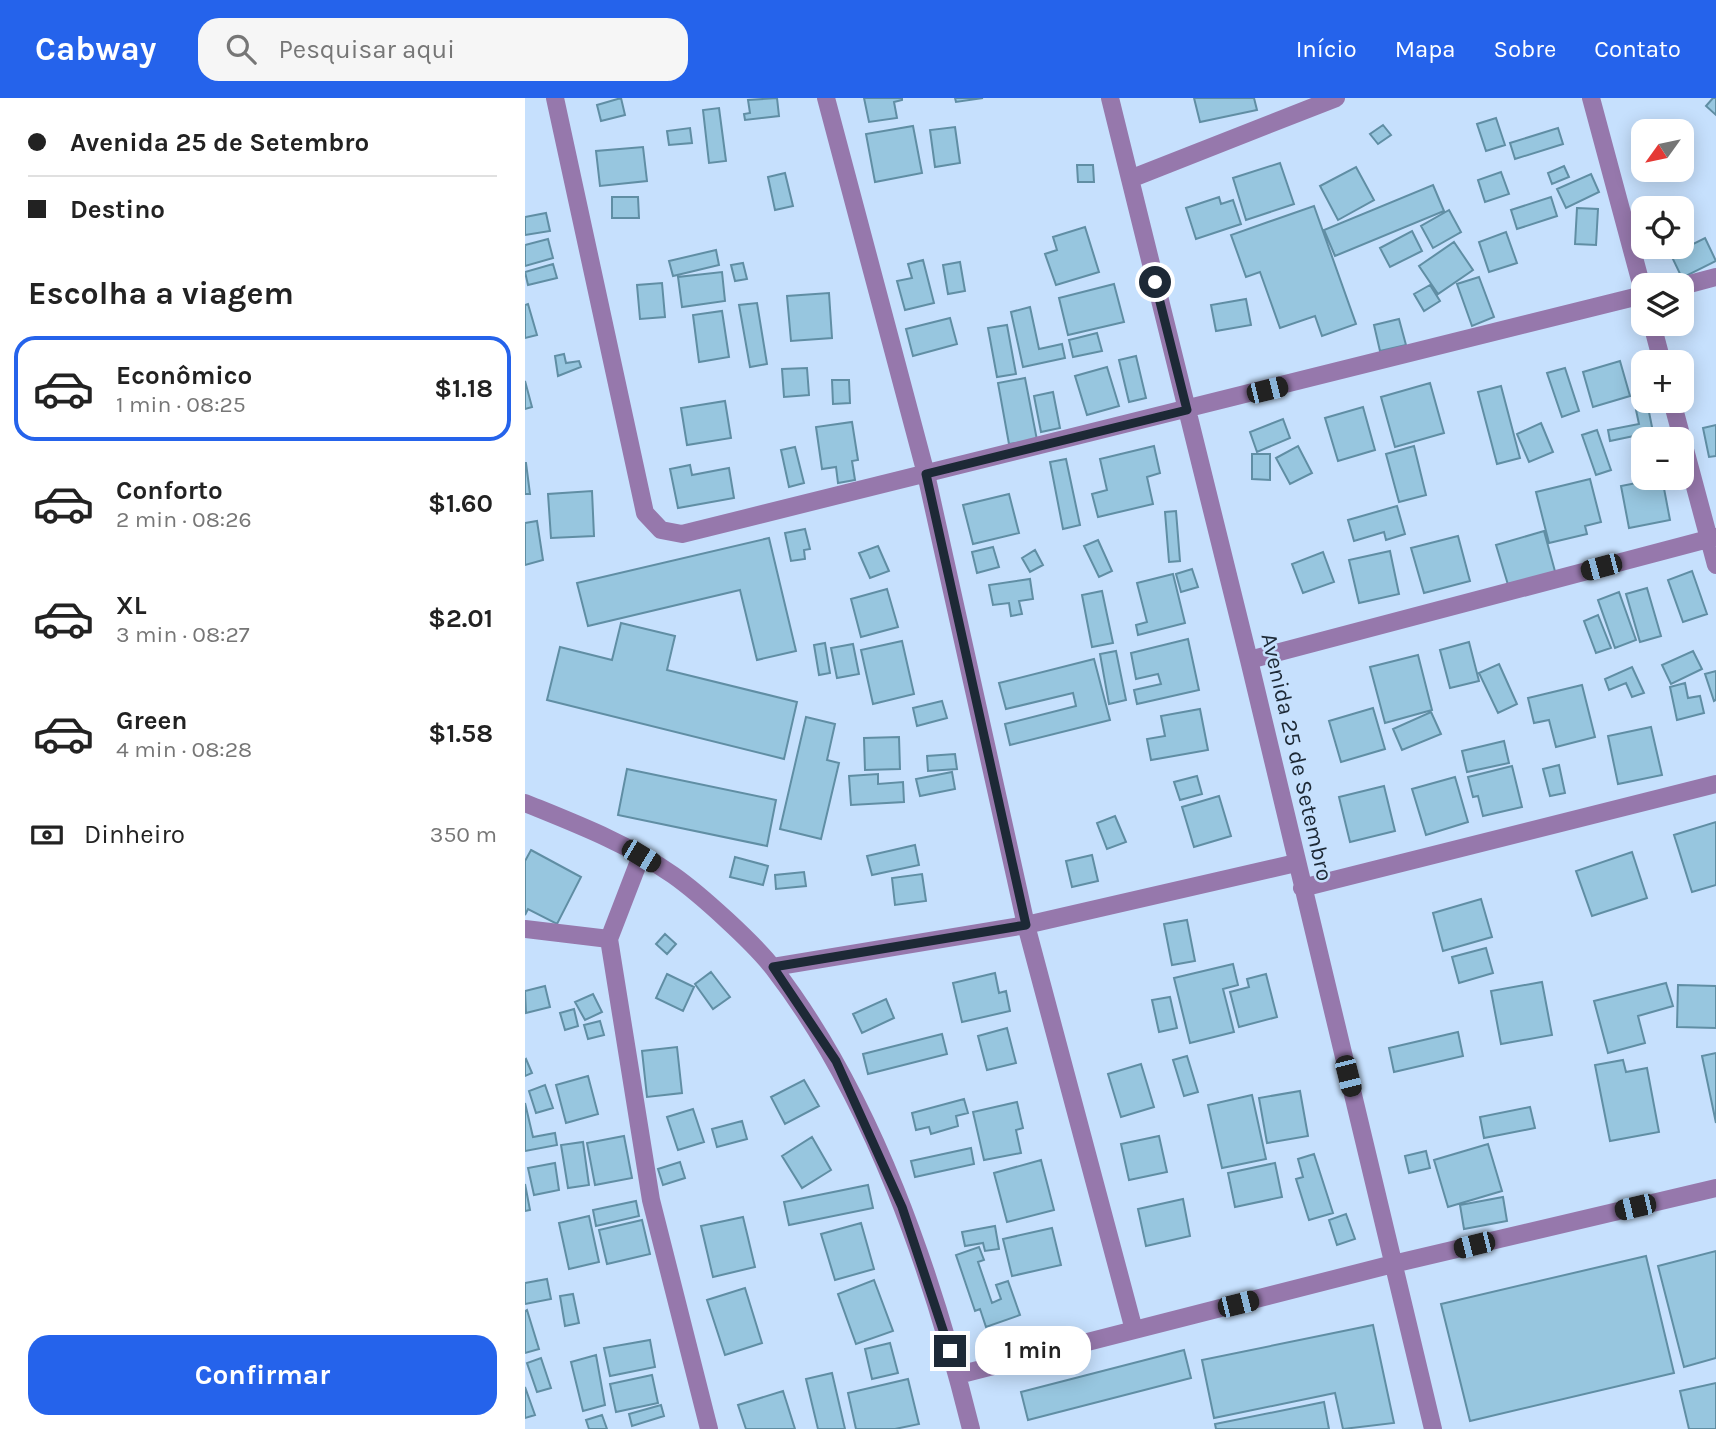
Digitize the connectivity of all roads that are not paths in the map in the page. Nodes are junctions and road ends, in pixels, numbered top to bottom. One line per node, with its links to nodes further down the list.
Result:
1 (555, 98): 13 (street)
2 (826, 98): 13 (street)
3 (1110, 98): 6 (street, Avenida 25 de Setembro)
4 (1336, 98): 6 (street)
5 (1591, 98): 7 (street)
6 (1130, 179): 11 (street, Avenida 25 de Setembro)
7 (1638, 273)
8 (1716, 277): 9 (street)
9 (1694, 283)
10 (1631, 296): 11 (street)
11 (1187, 410): 13 (street); 16 (street, Avenida 25 de Setembro)
12 (1676, 413): 14 (street)
13 (926, 474): 22 (street)
14 (1712, 538): 15 (street); 16 (street)
15 (1716, 565)
16 (1249, 660): 20 (street, Avenida 25 de Setembro)
17 (1716, 784): 21 (street)
18 (525, 803): 19 (street)
19 (641, 856): 24 (street); 25 (street)
20 (1296, 863): 21 (street, Avenida 25 de Setembro); 22 (street)
21 (1302, 888): 27 (street, Avenida 25 de Setembro)
22 (1026, 925): 25 (street); 28 (street)
23 (525, 929): 24 (street)
24 (609, 939): 30 (street)
25 (773, 967): 29 (street)
26 (1716, 1188): 27 (street)
27 (1393, 1264): 28 (street); 32 (street, Avenida 25 de Setembro)
28 (1134, 1330): 29 (street)
29 (958, 1375): 31 (street)
30 (709, 1429)
31 (971, 1429)
32 (1433, 1429)

